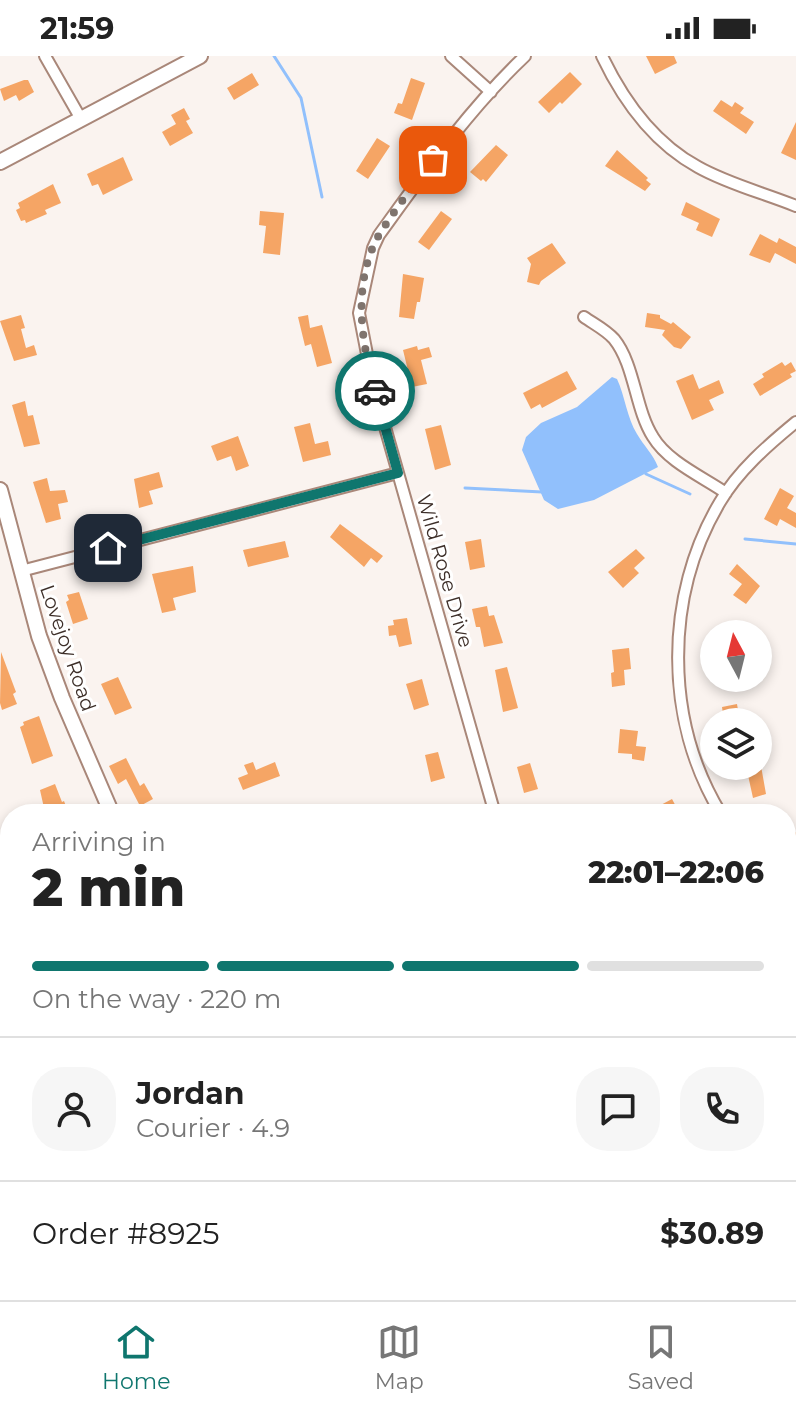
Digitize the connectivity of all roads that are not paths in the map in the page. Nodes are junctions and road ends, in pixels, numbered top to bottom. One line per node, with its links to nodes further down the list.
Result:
1 (45, 56): 7 (street)
2 (200, 56): 7 (main road)
3 (451, 56): 6 (street)
4 (525, 56): 6 (street, Wild Rose Drive)
5 (602, 56): 9 (street)
6 (491, 92): 12 (street, Wild Rose Drive)
7 (81, 119): 8 (main road)
8 (0, 162)
9 (796, 206)
10 (584, 317): 14 (street)
11 (796, 422): 14 (street)
12 (398, 473): 15 (street); 17 (street, Wild Rose Drive)
13 (0, 490): 15 (main road, Lovejoy Road)
14 (726, 493): 18 (street)
15 (21, 571): 16 (main road, Lovejoy Road)
16 (108, 804)
17 (492, 804)
18 (716, 804)

